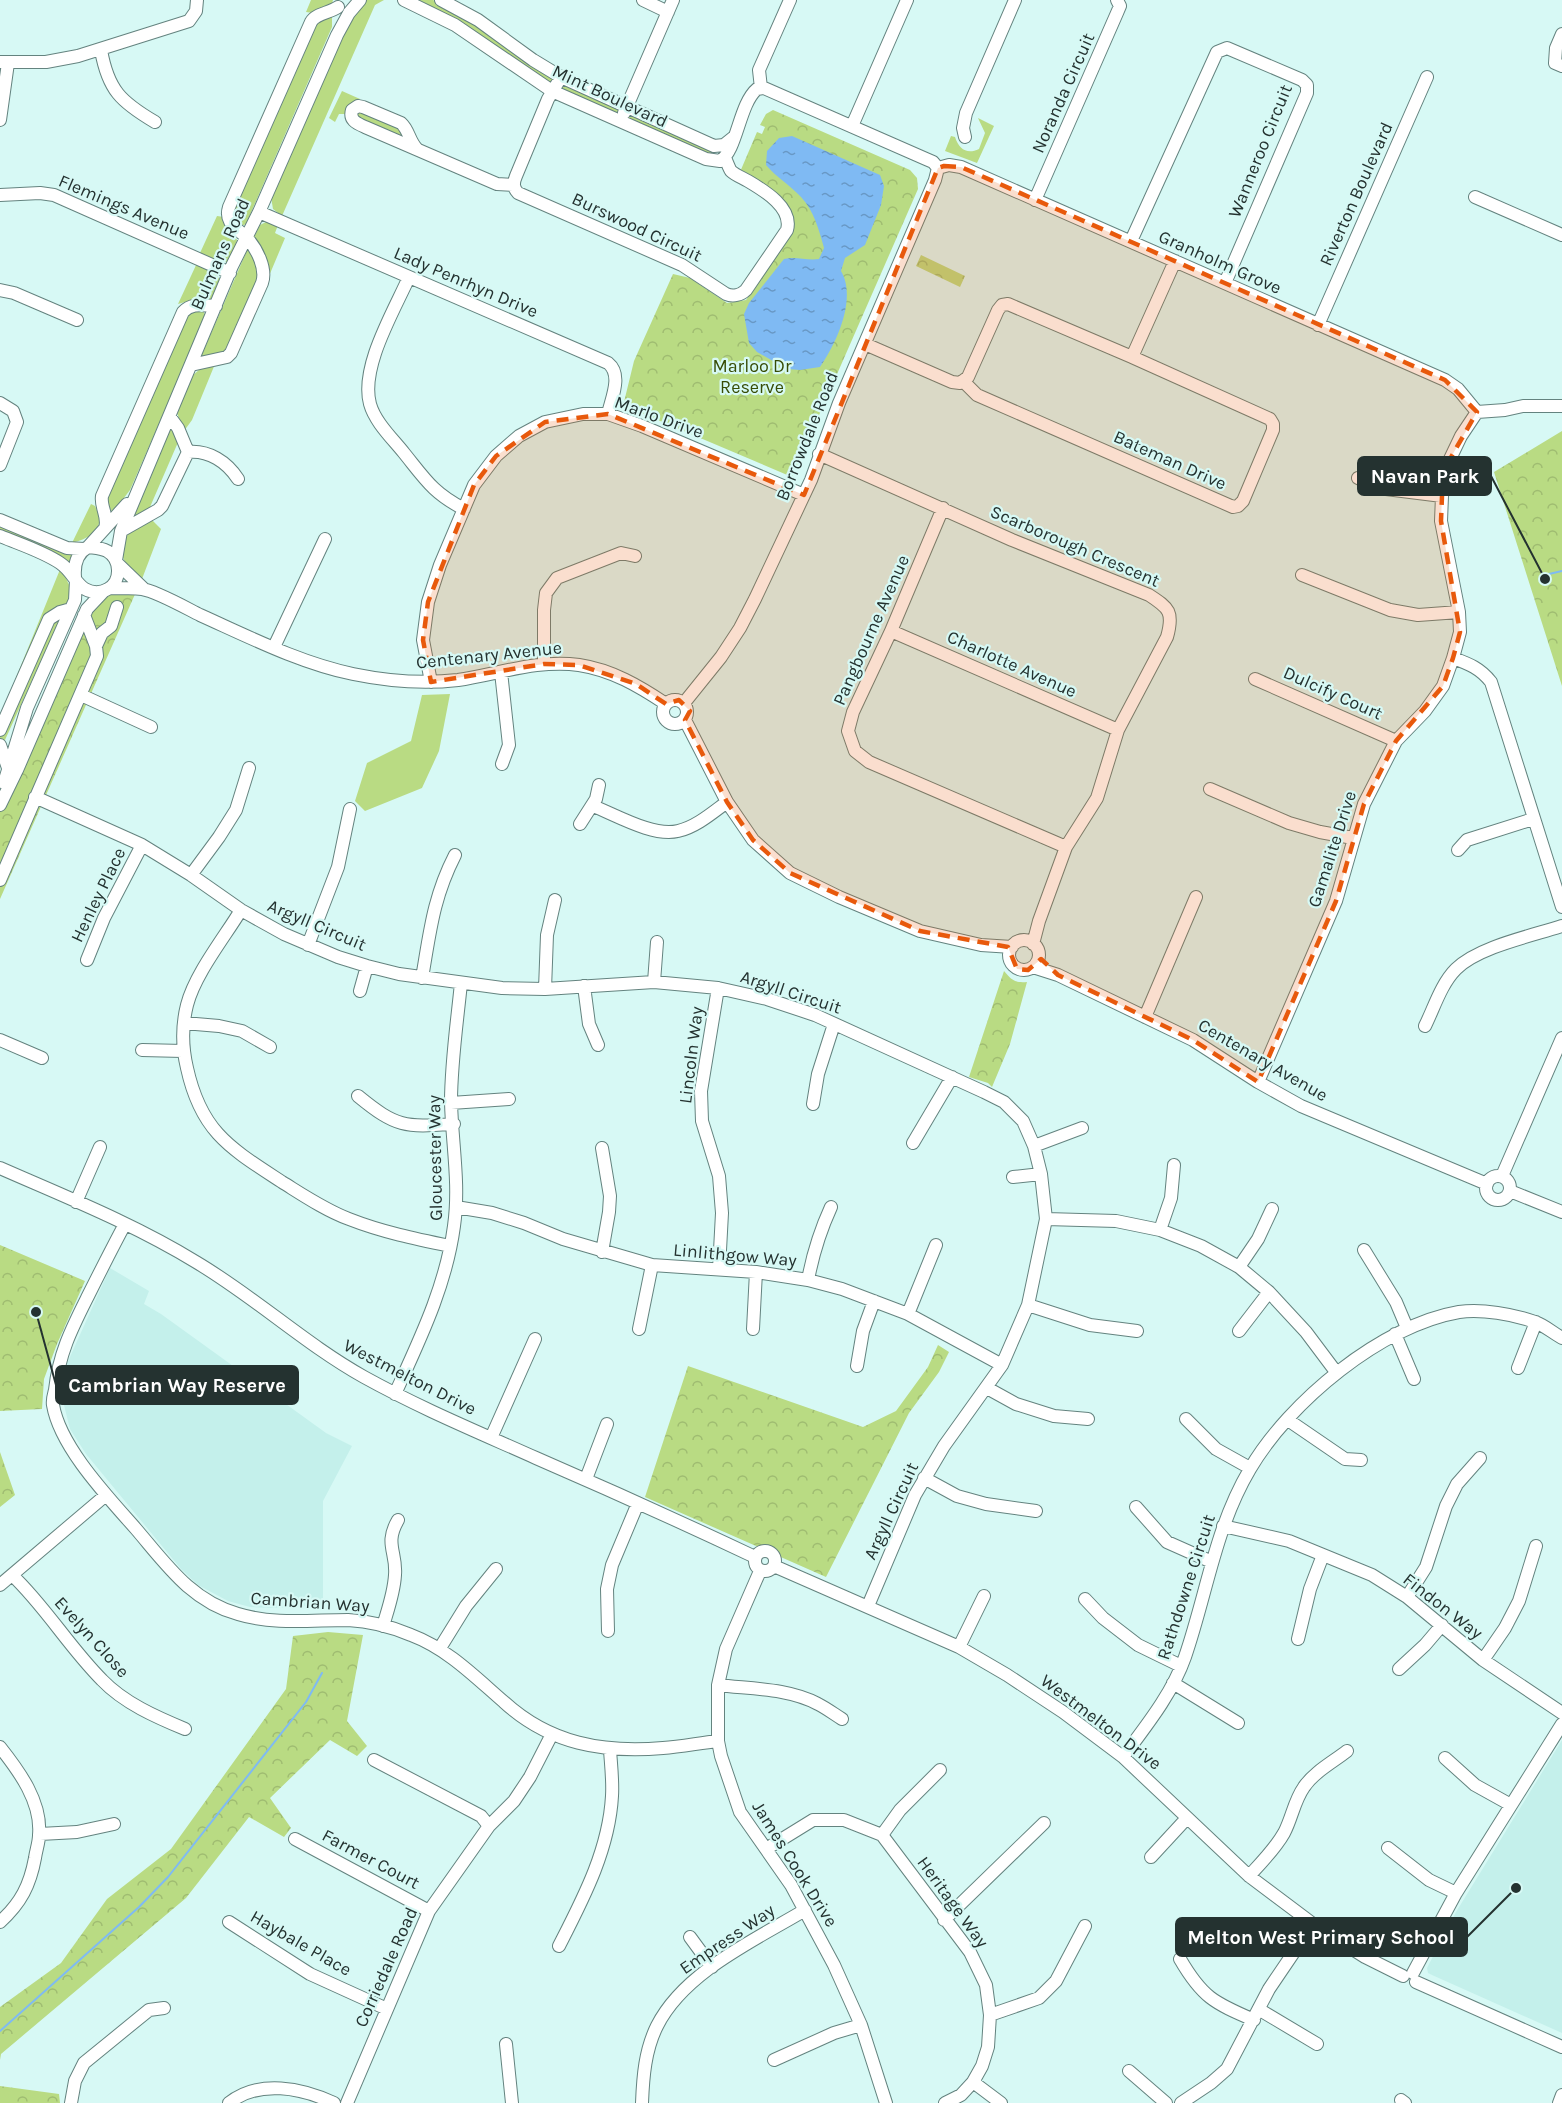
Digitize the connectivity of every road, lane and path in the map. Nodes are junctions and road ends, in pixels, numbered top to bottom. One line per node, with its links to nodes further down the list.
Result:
1 (197, 0): 14 (street)
2 (360, 0): 13 (street, Bulmans Road)
3 (404, 0): 20 (street, Mint Boulevard)
4 (441, 0): 17 (street, Mint Boulevard)
5 (643, 0): 11 (street)
6 (790, 0): 19 (street)
7 (907, 0): 25 (street)
8 (1015, 0): 27 (street)
9 (1118, 0): 34 (street, Noranda Circuit)
10 (338, 3): 13 (street, Bulmans Road); 37 (street)
11 (670, 6): 21 (street)
12 (1562, 34): 16 (street)
13 (336, 35): 35 (street, Bulmans Road)
14 (101, 50): 15 (street); 23 (street)
15 (4, 63): 22 (street)
16 (1562, 66)
17 (561, 77): 20 (street); 21 (street, Mint Boulevard)
18 (1427, 77): 46 (street, Riverton Boulevard)
19 (760, 88): 25 (street); 26 (street)
20 (552, 91): 24 (street, Mint Boulevard); 31 (street)
21 (626, 108): 24 (street); 26 (street, Mint Boulevard)
22 (0, 120)
23 (155, 122)
24 (619, 122): 29 (street, Mint Boulevard)
25 (852, 126): 30 (street)
26 (734, 136): 29 (street)
27 (965, 137)
28 (417, 149): 28 (street); 31 (street)
29 (725, 158): 31 (street, Burswood Circuit)
30 (938, 168): 34 (street, Granholm Grove); 47 (street, Borrowdale Road)
31 (513, 185)
32 (0, 195): 40 (street, Flemings Avenue)
33 (1475, 197): 36 (street)
34 (1035, 200): 38 (street, Granholm Grove)
35 (259, 212): 37 (street, Bulmans Road); 41 (street, Lady Penrhyn Drive)
36 (1562, 235)
37 (246, 237): 40 (street, Bulmans Road); 49 (street)
38 (1131, 241): 39 (street, Granholm Grove); 42 (street, Wanneroo Circuit)
39 (1175, 261): 42 (street, Granholm Grove); 48 (street)
40 (230, 273): 44 (street, Bulmans Road)
41 (409, 278): 54 (street, Lady Penrhyn Drive); 65 (street)
42 (1225, 283): 46 (street, Granholm Grove)
43 (0, 290): 45 (street)
44 (216, 306): 49 (street, Bulmans Road); 67 (street)
45 (77, 320)
46 (1318, 325): 53 (street, Granholm Grove)
47 (865, 344): 50 (street); 57 (street, Borrowdale Road)
48 (1132, 357): 50 (street); 50 (street, Bateman Drive)
49 (190, 366): 55 (street, Bulmans Road)
50 (964, 382)
51 (0, 403): 58 (street)
52 (1562, 406): 53 (street)
53 (1477, 412): 63 (street, Gamalite Drive)
54 (608, 414): 62 (street, Marlo Drive); 65 (street, Marlo Drive)
55 (170, 417): 56 (street); 61 (street, Bulmans Road)
56 (188, 452): 60 (street); 68 (street)
57 (819, 454): 62 (street, Borrowdale Road); 64 (street, Scarborough Crescent)
58 (0, 465)
59 (1358, 478): 63 (street)
60 (238, 479)
61 (139, 488): 67 (street, Bulmans Road); 68 (street, Bulmans Road)
62 (804, 495): 91 (street, Borrowdale Road)
63 (1442, 496): 80 (street, Gamalite Drive)
64 (943, 508): 82 (street, Pangbourne Avenue); 96 (street, Scarborough Crescent)
65 (464, 509): 89 (street, Marlo Drive)
66 (0, 520): 71 (street)
67 (105, 528): 71 (street, Bulmans Road)
68 (121, 531): 73 (street, Bulmans Road)
69 (0, 536): 75 (street)
70 (325, 539): 84 (street)
71 (86, 548): 73 (street); 75 (street)
72 (635, 556): 86 (street)
73 (117, 562): 76 (street, Centenary Avenue); 77 (street)
74 (1302, 575): 80 (street)
75 (76, 578): 77 (street); 79 (street)
76 (144, 589): 77 (street, Centenary Avenue); 84 (street, Centenary Avenue)
77 (107, 590): 81 (street)
78 (117, 607): 83 (street)
79 (71, 609): 95 (street); 101 (street)
80 (1459, 612): 85 (street, Gamalite Drive)
81 (84, 615): 83 (street); 107 (street)
82 (891, 631): 96 (street, Charlotte Avenue); 114 (street, Pangbourne Avenue)
83 (96, 632): 90 (street)
84 (274, 647): 89 (street, Centenary Avenue)
85 (1453, 658): 97 (street, Gamalite Drive); 110 (street)
86 (544, 664): 87 (street, Centenary Avenue); 92 (street, Centenary Avenue)
87 (501, 672): 89 (street, Centenary Avenue); 99 (street)
88 (1255, 679): 97 (street, Dulcify Court)
89 (431, 682)
90 (81, 695): 94 (street); 105 (street)
91 (684, 703): 92 (street); 93 (street)
92 (666, 704): 93 (street)
93 (685, 720): 106 (street)
94 (151, 727)
95 (0, 730)
96 (1118, 730): 114 (street, Scarborough Crescent)
97 (1396, 741): 112 (street, Gamalite Drive)
98 (0, 745): 101 (street)
99 (502, 764)
100 (249, 768): 117 (street)
101 (9, 769): 104 (street)
102 (599, 785): 108 (street)
103 (1210, 789): 112 (street)
104 (0, 795)
105 (36, 797): 113 (street, Argyll Circuit); 118 (street)
106 (727, 802): 108 (street); 127 (street)
107 (0, 805)
108 (593, 806): 111 (street)
109 (350, 809): 126 (street)
110 (1533, 819): 115 (street); 121 (street)
111 (580, 824)
112 (1353, 838): 150 (street, Gamalite Drive)
113 (142, 845): 117 (street, Argyll Circuit); 128 (street, Henley Place)
114 (1066, 848): 125 (street, Scarborough Crescent)
115 (1458, 850)
116 (455, 855): 131 (street)
117 (191, 875): 122 (street, Argyll Circuit)
118 (0, 880)
119 (1196, 897): 138 (street)
120 (555, 900): 136 (street)
121 (1562, 907)
122 (241, 910): 126 (street, Argyll Circuit); 139 (street)
123 (1562, 926): 141 (street)
124 (657, 942): 132 (street)
125 (1030, 943): 127 (street); 129 (street)
126 (308, 945): 130 (street, Argyll Circuit)
127 (1010, 953): 129 (street)
128 (87, 960)
129 (1036, 962): 138 (street, Centenary Avenue)
130 (367, 966): 131 (street, Argyll Circuit); 137 (street)
131 (422, 978): 133 (street, Argyll Circuit)
132 (654, 982): 134 (street, Argyll Circuit); 135 (street, Argyll Circuit)
133 (461, 984): 136 (street, Argyll Circuit); 153 (street, Gloucester Way)
134 (584, 986): 136 (street, Argyll Circuit); 144 (street)
135 (718, 988): 140 (street, Argyll Circuit); 182 (street, Lincoln Way)
136 (545, 989)
137 (360, 991)
138 (1145, 1017): 150 (street, Centenary Avenue)
139 (184, 1023): 145 (street); 147 (street)
140 (834, 1024): 149 (street, Argyll Circuit); 154 (street)
141 (1425, 1026)
142 (1562, 1038): 164 (street)
143 (0, 1040): 148 (street)
144 (598, 1045)
145 (270, 1047)
146 (142, 1050): 147 (street)
147 (183, 1051): 177 (street)
148 (42, 1058)
149 (952, 1077): 157 (street); 158 (street, Argyll Circuit)
150 (1258, 1082): 166 (street, Centenary Avenue)
151 (358, 1096): 155 (street)
152 (509, 1099): 153 (street)
153 (451, 1103): 155 (street, Gloucester Way)
154 (813, 1104)
155 (454, 1124): 169 (street, Gloucester Way)
156 (1082, 1128): 158 (street)
157 (914, 1143)
158 (1034, 1146): 163 (street, Argyll Circuit)
159 (100, 1147): 168 (street)
160 (602, 1148): 179 (street)
161 (1174, 1165): 175 (street)
162 (0, 1168): 168 (street, Westmelton Drive)
163 (1041, 1174): 165 (street); 173 (street, Argyll Circuit)
164 (1502, 1176): 166 (street); 167 (street)
165 (1013, 1177)
166 (1487, 1184): 167 (street)
167 (1510, 1191): 172 (street)
168 (76, 1202): 174 (street, Westmelton Drive)
169 (456, 1207): 177 (street, Gloucester Way); 179 (street, Linlithgow Way)
170 (831, 1207): 184 (street)
171 (1272, 1209): 181 (street)
172 (1562, 1212)
173 (1046, 1218): 175 (street); 187 (street, Argyll Circuit)
174 (124, 1224): 204 (street, Westmelton Drive); 215 (street, Cambrian Way)
175 (1160, 1230): 181 (street)
176 (936, 1245): 188 (street)
177 (450, 1246): 204 (street, Gloucester Way)
178 (1364, 1250): 190 (street)
179 (602, 1252): 180 (street, Linlithgow Way)
180 (652, 1265): 182 (street, Linlithgow Way); 191 (street)
181 (1239, 1267): 185 (street)
182 (719, 1269): 183 (street, Linlithgow Way)
183 (756, 1272): 184 (street, Linlithgow Way); 192 (street)
184 (808, 1280): 186 (street, Linlithgow Way)
185 (1269, 1292): 194 (street); 201 (street)
186 (874, 1301): 188 (street, Linlithgow Way); 199 (street)
187 (1028, 1305): 193 (street); 198 (street, Argyll Circuit)
188 (909, 1314): 198 (street, Linlithgow Way)
189 (1536, 1322): 190 (street, Rathdowne Circuit); 196 (street, Rathdowne Circuit); 200 (street)
190 (1407, 1328): 195 (street, Rathdowne Circuit)
191 (639, 1329)
192 (753, 1329)
193 (1137, 1331)
194 (1239, 1331)
195 (1395, 1334): 201 (street, Rathdowne Circuit); 202 (street)
196 (1562, 1338)
197 (535, 1339): 209 (street)
198 (1002, 1365): 203 (street, Argyll Circuit)
199 (857, 1366)
200 (1518, 1368)
201 (1336, 1372): 207 (street, Rathdowne Circuit)
202 (1414, 1379)
203 (987, 1388): 205 (street); 213 (street, Argyll Circuit)
204 (395, 1394): 209 (street, Westmelton Drive)
205 (1088, 1419)
206 (1186, 1419): 212 (street)
207 (1288, 1420): 211 (street); 212 (street, Rathdowne Circuit)
208 (608, 1424): 214 (street)
209 (491, 1438): 214 (street, Westmelton Drive)
210 (1480, 1458): 231 (street)
211 (1361, 1460)
212 (1250, 1468): 220 (street, Rathdowne Circuit)
213 (924, 1478): 218 (street); 233 (street, Argyll Circuit)
214 (585, 1479): 216 (street, Westmelton Drive)
215 (106, 1496): 228 (street); 235 (street, Cambrian Way)
216 (638, 1503): 223 (street, Westmelton Drive); 236 (street)
217 (1136, 1508): 224 (street)
218 (1036, 1511)
219 (398, 1520): 235 (street)
220 (1223, 1526): 222 (street, Findon Way); 224 (street, Rathdowne Circuit)
221 (1536, 1546): 240 (street)
222 (1323, 1555): 231 (street, Findon Way); 237 (street)
223 (755, 1557): 225 (street); 227 (street)
224 (1212, 1562): 241 (street, Rathdowne Circuit)
225 (774, 1566): 227 (street); 233 (street, Westmelton Drive)
226 (496, 1569): 239 (street)
227 (760, 1571): 244 (street, James Cook Drive)
228 (12, 1575): 229 (street); 249 (street, Evelyn Close)
229 (0, 1585)
230 (984, 1596): 238 (street)
231 (1407, 1596): 234 (street, Findon Way)
232 (1085, 1599): 241 (street)
233 (868, 1606): 238 (street, Westmelton Drive)
234 (1442, 1625): 240 (street, Findon Way); 242 (street)
235 (383, 1626): 239 (street, Cambrian Way)
236 (608, 1631)
237 (1298, 1639)
238 (959, 1647): 255 (street, Westmelton Drive)
239 (440, 1648): 250 (street, Cambrian Way)
240 (1483, 1660): 245 (street, Findon Way)
241 (1181, 1666): 243 (street, Rathdowne Circuit)
242 (1399, 1669)
243 (1173, 1683): 247 (street); 255 (street, Rathdowne Circuit)
244 (718, 1685): 246 (street); 251 (street, James Cook Drive)
245 (1562, 1713)
246 (842, 1719)
247 (1238, 1723)
248 (1562, 1724): 259 (street)
249 (185, 1729)
250 (552, 1734): 253 (street, Cambrian Way); 263 (street, Corriedale Road)
251 (718, 1741): 253 (street, Cambrian Way); 268 (street, James Cook Drive)
252 (1, 1749): 264 (street)
253 (610, 1750): 280 (street)
254 (1347, 1751): 270 (street)
255 (1123, 1757): 260 (street, Westmelton Drive)
256 (1445, 1758): 259 (street)
257 (374, 1760): 263 (street)
258 (940, 1770): 265 (street)
259 (1511, 1805): 271 (street)
260 (1187, 1818): 269 (street); 270 (street, Westmelton Drive)
261 (1044, 1823): 274 (street)
262 (114, 1824): 264 (street)
263 (489, 1826): 273 (street, Corriedale Road)
264 (40, 1834): 275 (street)
265 (882, 1835): 268 (street); 274 (street, Heritage Way)
266 (296, 1839): 273 (street, Farmer Court)
267 (1388, 1848): 271 (street)
268 (766, 1849): 272 (street, James Cook Drive)
269 (1151, 1857)
270 (1249, 1876): 277 (street, Westmelton Drive)
271 (1456, 1893): 283 (street)
272 (805, 1910): 282 (street, Empress Way); 288 (street, James Cook Drive)
273 (429, 1911): 285 (street, Corriedale Road)
274 (944, 1920): 286 (street, Heritage Way)
275 (0, 1922)
276 (229, 1922): 285 (street, Haybale Place)
277 (1314, 1924): 283 (street, Westmelton Drive); 287 (street)
278 (1085, 1926): 286 (street)
279 (690, 1937): 282 (street)
280 (559, 1946)
281 (1180, 1959): 287 (street)
282 (712, 1967): 301 (street, Empress Way)
283 (1410, 1977): 291 (street, Westmelton Drive)
284 (164, 2008): 296 (street)
285 (387, 2010): 299 (street, Corriedale Road)
286 (990, 2015): 294 (street, Heritage Way)
287 (1257, 2015): 290 (street); 306 (street)
288 (861, 2025): 292 (street); 302 (street, James Cook Drive)
289 (506, 2044): 300 (street)
290 (1317, 2044)
291 (1562, 2047)
292 (774, 2060)
293 (1129, 2071): 305 (street)
294 (973, 2082): 303 (street, Heritage Way); 304 (street)
295 (1562, 2095): 307 (street)
296 (71, 2103)
297 (229, 2103): 298 (street)
298 (334, 2103)
299 (347, 2103)
300 (512, 2103)
301 (642, 2103)
302 (886, 2103)
303 (945, 2103)
304 (1001, 2103)
305 (1166, 2103)
306 (1181, 2103)
307 (1558, 2103)

